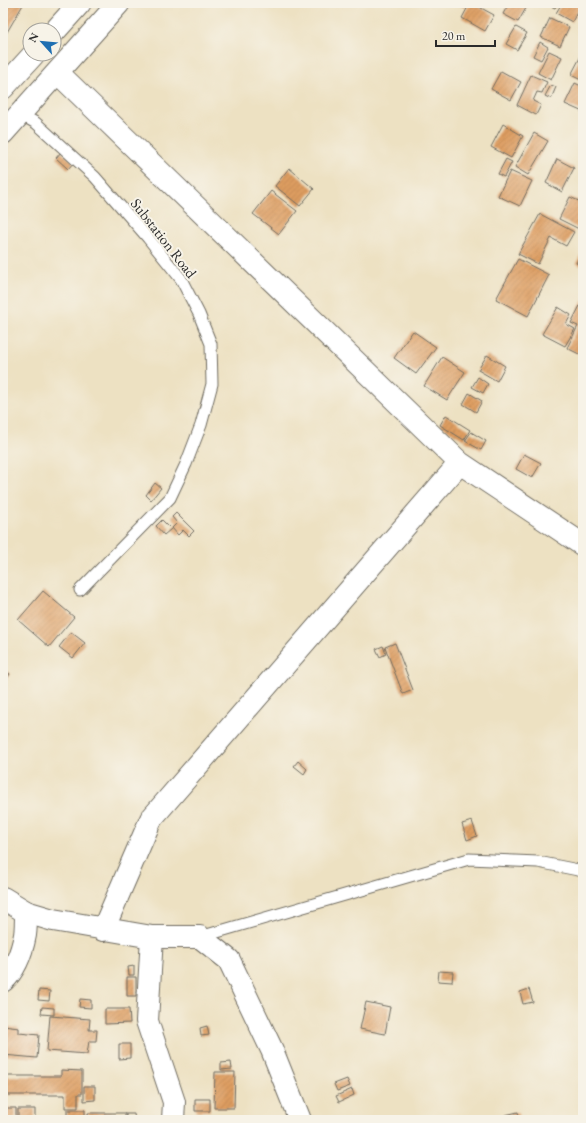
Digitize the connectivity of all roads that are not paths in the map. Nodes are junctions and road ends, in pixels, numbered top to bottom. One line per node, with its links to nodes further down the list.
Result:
1 (80, 3): 3 (street)
2 (119, 3): 5 (street)
3 (62, 23)
4 (27, 62): 6 (street)
5 (58, 73): 7 (street); 9 (street)
6 (4, 87)
7 (20, 114): 8 (street); 11 (lane, Substation Road)
8 (3, 133)
9 (460, 463): 10 (street); 15 (street)
10 (583, 545)
11 (80, 590)
12 (583, 871): 17 (lane)
13 (3, 898): 14 (street)
14 (26, 912): 15 (street); 18 (street)
15 (103, 930): 16 (street)
16 (152, 937): 17 (street); 19 (street)
17 (200, 937): 20 (street)
18 (3, 981)
19 (173, 1120)
20 (300, 1120)

